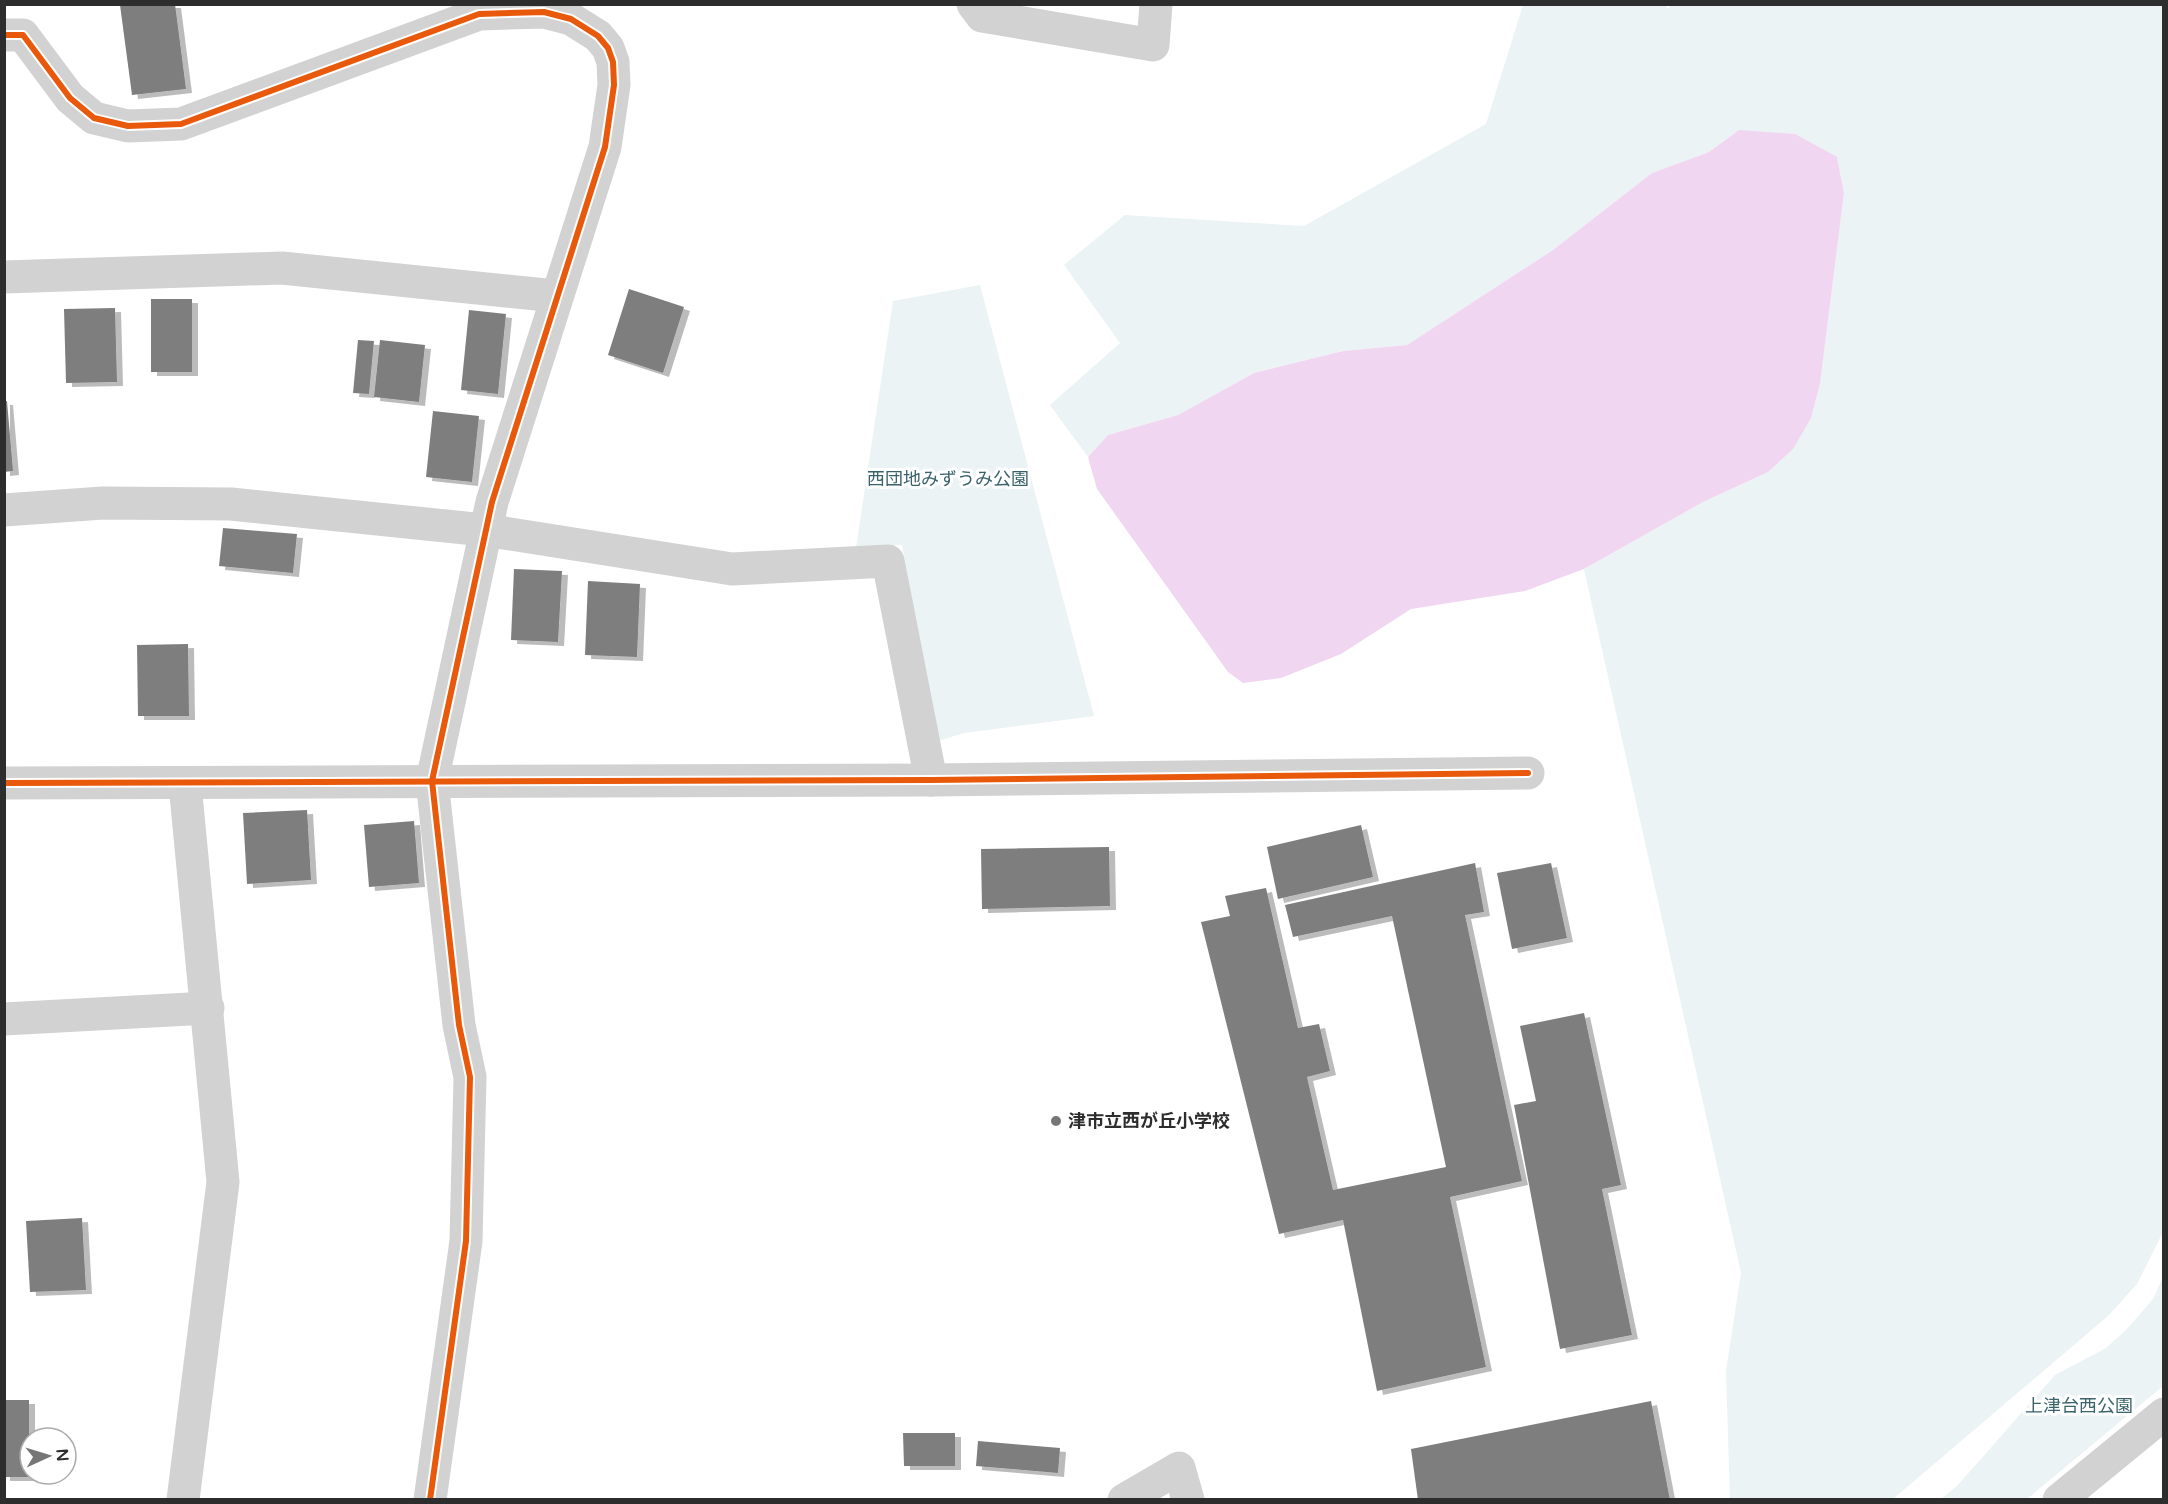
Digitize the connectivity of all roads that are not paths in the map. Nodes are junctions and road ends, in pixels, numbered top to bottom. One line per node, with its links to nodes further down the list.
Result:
1 (973, 4): 2 (street)
2 (1156, 4)
3 (500, 8): 4 (street); 6 (street)
4 (4, 35)
5 (4, 278): 6 (street)
6 (556, 296): 8 (street)
7 (4, 510): 8 (street)
8 (485, 530): 10 (street); 11 (street)
9 (1528, 773): 10 (street)
10 (931, 780): 11 (street)
11 (432, 781): 13 (street); 18 (street)
12 (4, 783): 13 (street)
13 (185, 784): 14 (street)
14 (208, 1008): 15 (street); 17 (street)
15 (4, 1019)
16 (2163, 1414): 21 (street)
17 (183, 1500)
18 (430, 1500)
19 (1124, 1500): 20 (street)
20 (1188, 1500)
21 (2059, 1500)

